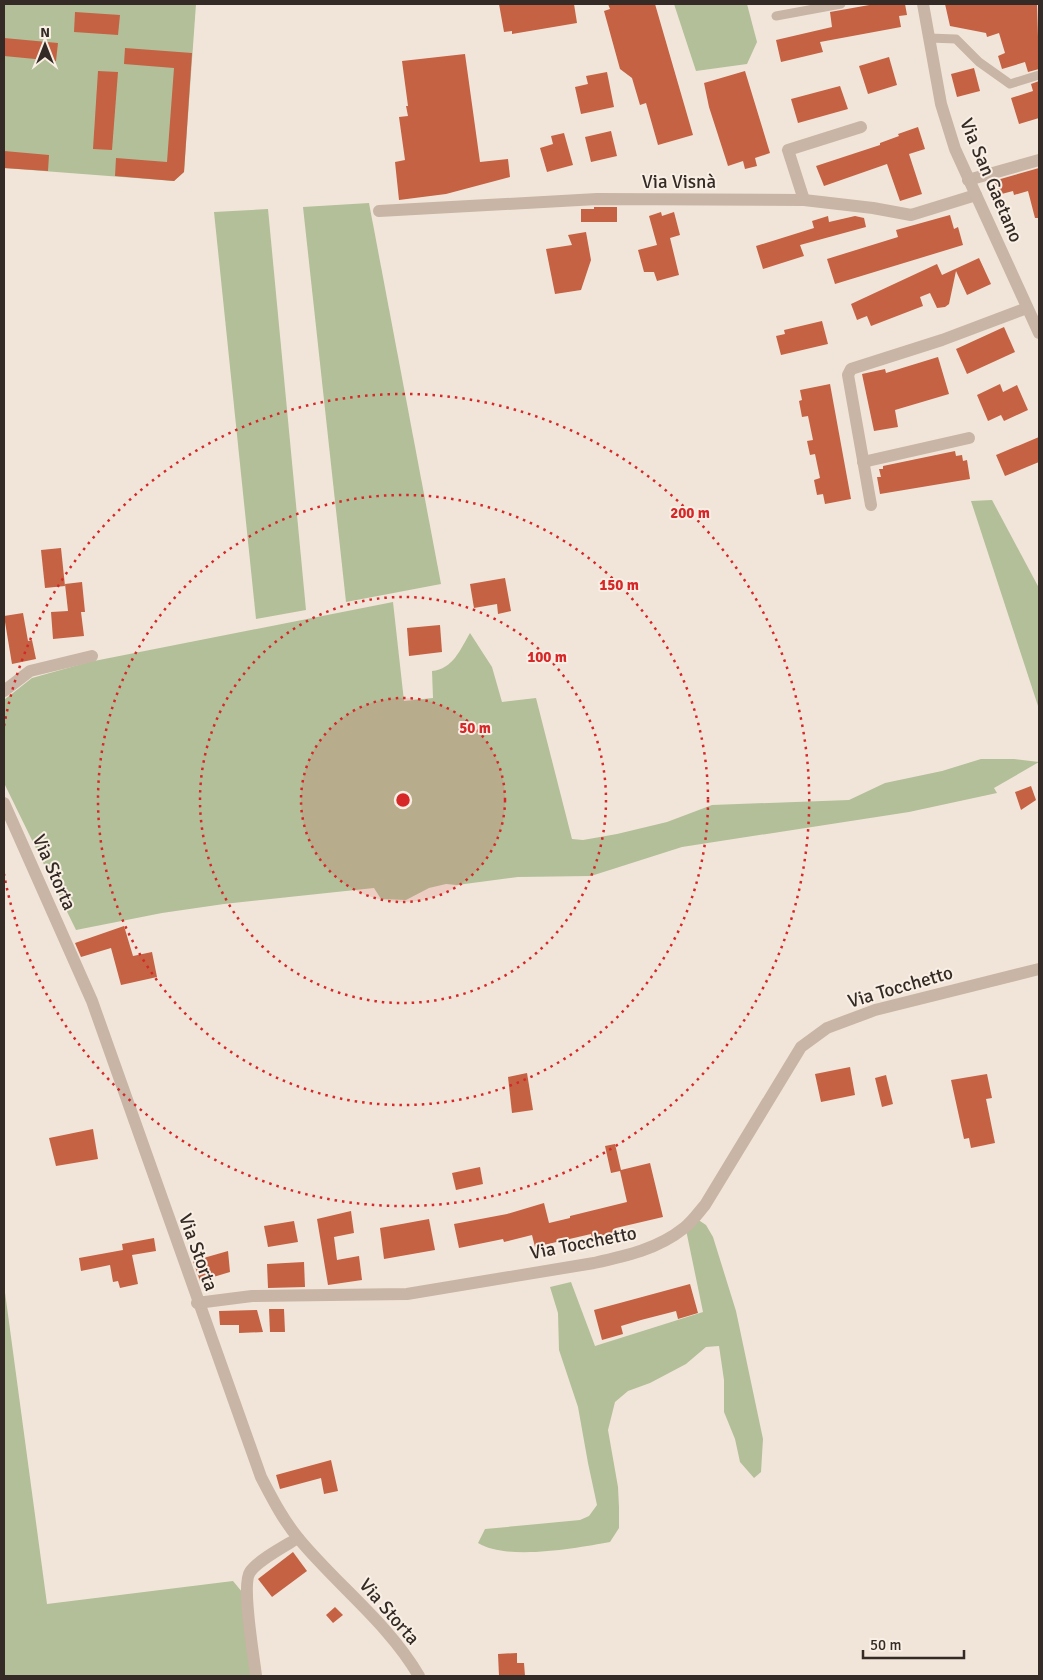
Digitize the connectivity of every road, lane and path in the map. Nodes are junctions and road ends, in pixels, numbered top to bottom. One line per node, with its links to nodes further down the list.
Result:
1 (842, 4): 3 (lane)
2 (923, 4): 4 (street, Via San Gaetano)
3 (776, 16)
4 (929, 38): 5 (lane); 8 (street, Via San Gaetano)
5 (1039, 75)
6 (861, 127): 10 (street)
7 (1039, 160): 8 (street)
8 (968, 180): 9 (street, Via San Gaetano)
9 (976, 195): 10 (street, Via Visnà); 12 (street, Via San Gaetano)
10 (804, 200): 11 (street, Via Visnà)
11 (379, 212)
12 (1027, 308): 13 (street, Via San Gaetano); 15 (street)
13 (1039, 333)
14 (969, 438): 15 (street)
15 (863, 462): 16 (street)
16 (871, 505)
17 (92, 656): 18 (street)
18 (4, 690)
19 (4, 803): 21 (street, Via Storta)
20 (1039, 969): 21 (street, Via Tocchetto)
21 (197, 1303): 22 (street, Via Storta)
22 (298, 1538): 23 (street); 24 (street, Via Storta)
23 (256, 1676)
24 (419, 1676)

